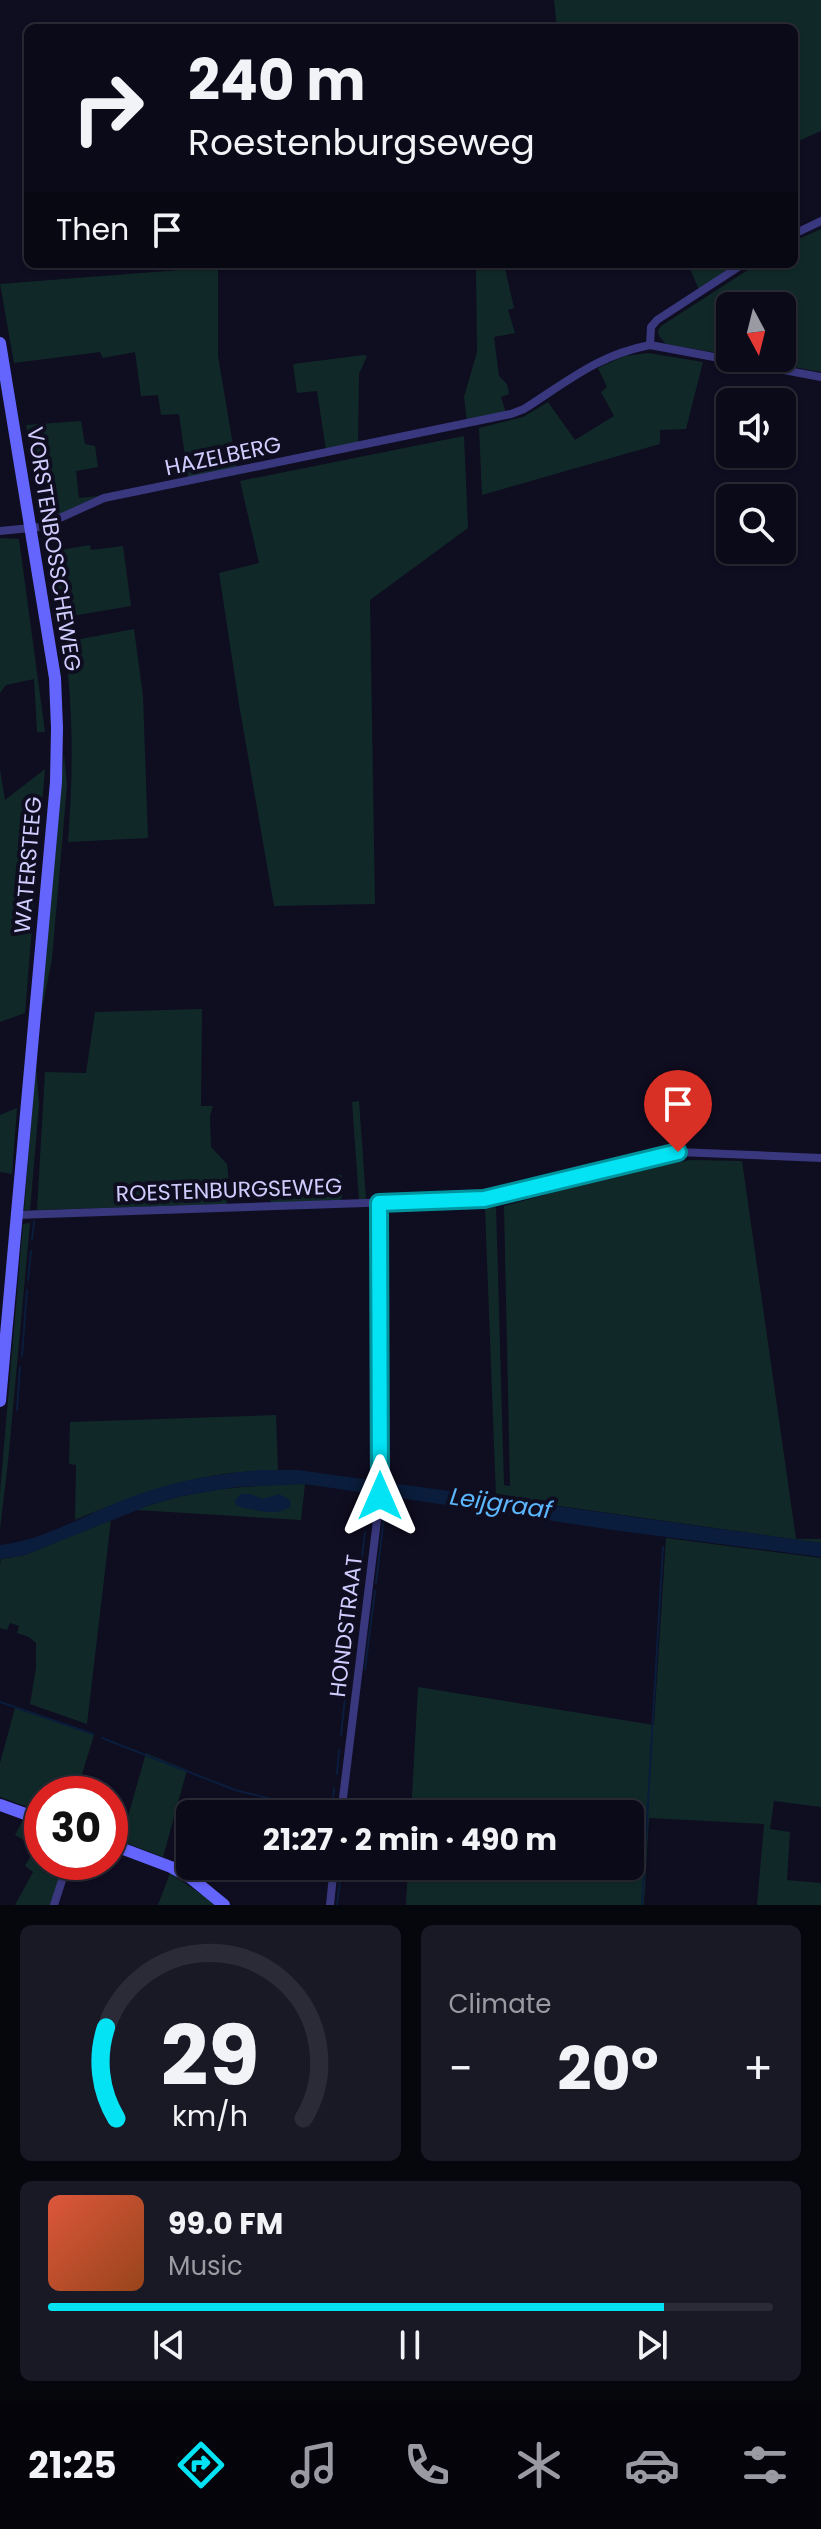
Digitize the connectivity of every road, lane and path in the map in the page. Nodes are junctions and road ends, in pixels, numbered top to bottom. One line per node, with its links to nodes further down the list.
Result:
1 (821, 221): 2 (street)
2 (798, 232)
3 (737, 268): 5 (street)
4 (0, 343): 7 (street, VORSTENBOSSCHEWEG)
5 (650, 345): 6 (street); 7 (street, HAZELBERG)
6 (821, 377)
7 (30, 529): 8 (street, HAZELBERG); 9 (street, VORSTENBOSSCHEWEG)
8 (0, 531)
9 (57, 762): 12 (street, WATERSTEEG)
10 (821, 1158): 11 (street, ROESTENBURGSEWEG)
11 (379, 1203): 12 (street, ROESTENBURGSEWEG); 14 (street, HONDSTRAAT)
12 (16, 1215): 13 (street, WATERSTEEG)
13 (0, 1401)
14 (343, 1800)
15 (0, 1805): 16 (street)
16 (24, 1814)
17 (128, 1851): 21 (street)
18 (62, 1880): 20 (street)
19 (333, 1880): 22 (street)
20 (54, 1905)
21 (224, 1905)
22 (330, 1905)

